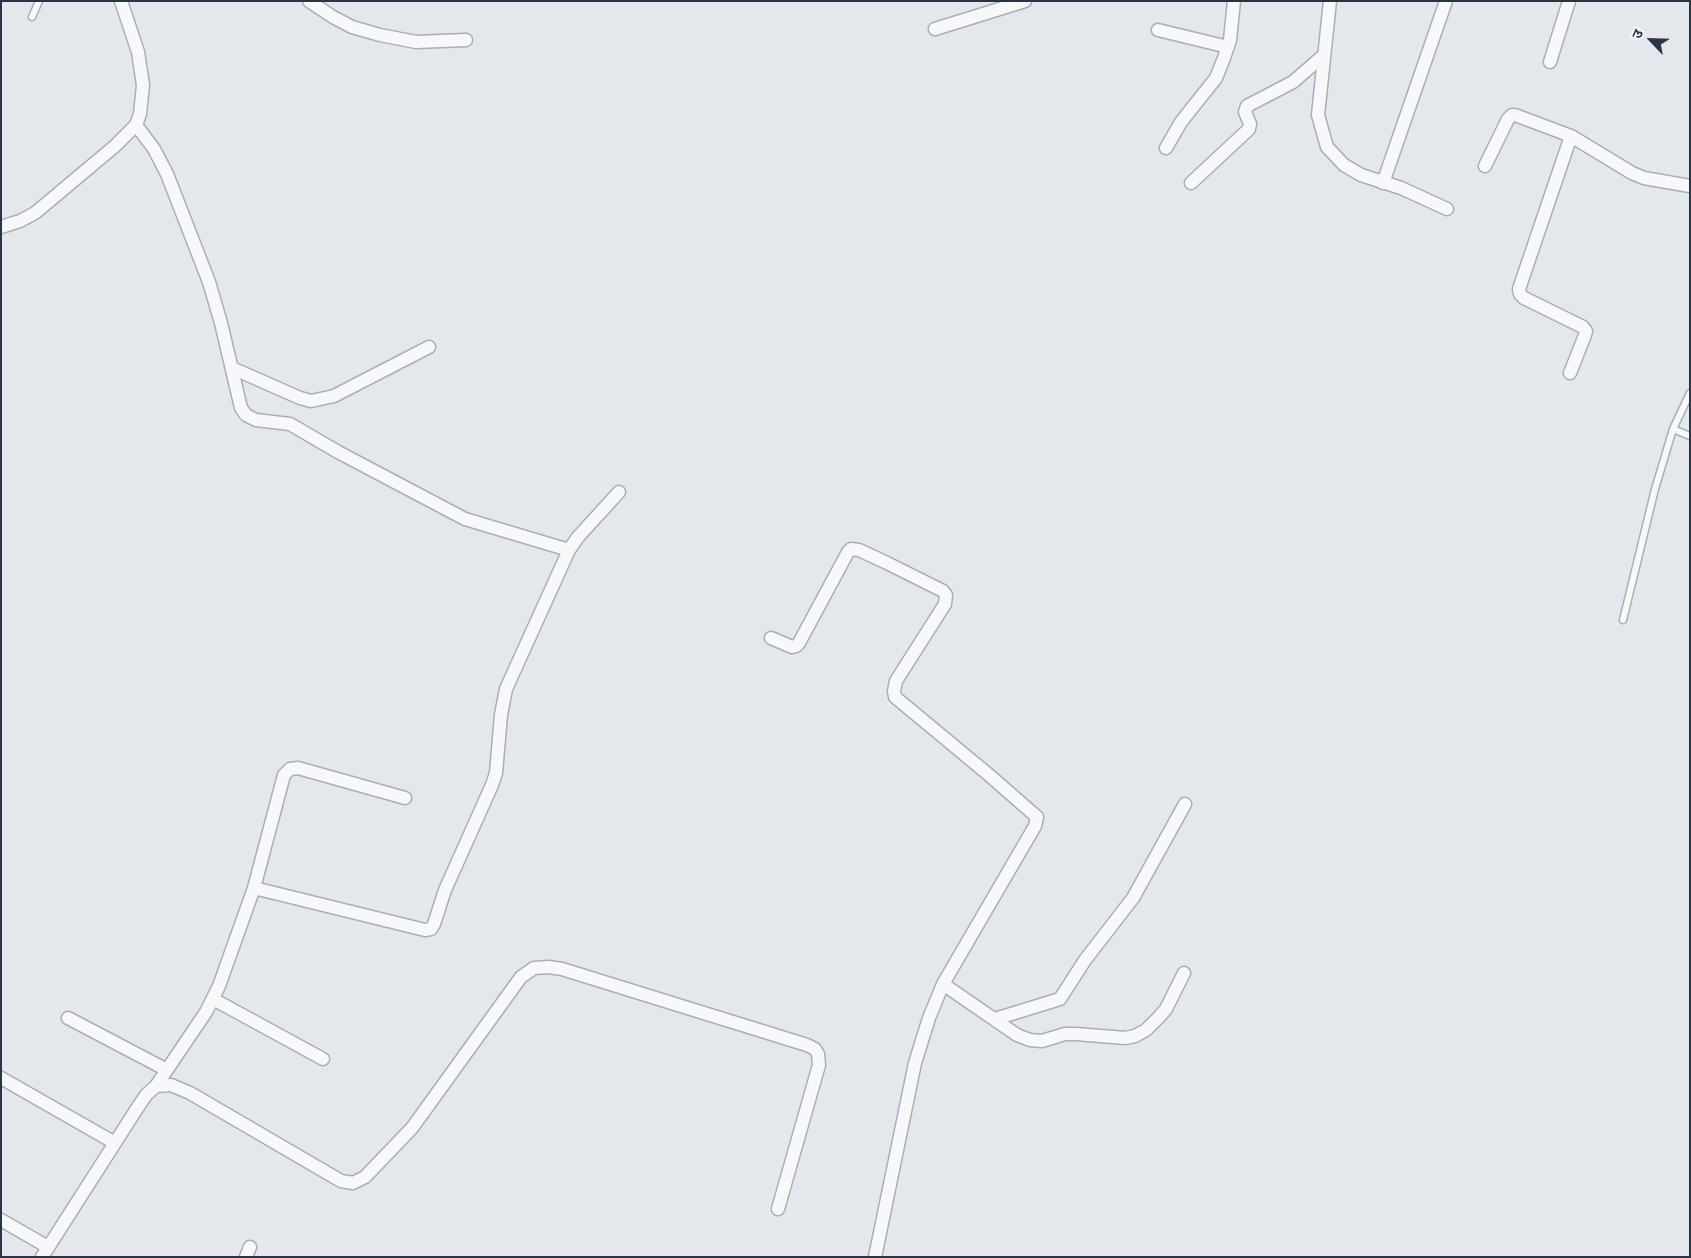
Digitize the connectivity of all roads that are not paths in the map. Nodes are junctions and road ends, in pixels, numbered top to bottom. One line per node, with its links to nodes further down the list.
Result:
1 (39, 1): 9 (lane)
2 (121, 1): 16 (street)
3 (309, 1): 12 (street)
4 (1025, 1): 10 (street)
5 (1234, 1): 13 (street)
6 (1330, 1): 14 (street)
7 (1446, 1): 20 (street)
8 (1569, 1): 15 (street)
9 (32, 17)
10 (935, 29)
11 (1158, 30): 13 (street)
12 (466, 40)
13 (1228, 47): 18 (street)
14 (1324, 55): 20 (street); 21 (street)
15 (1550, 62)
16 (136, 126): 24 (street); 26 (street)
17 (1571, 136): 19 (street); 22 (street); 27 (street)
18 (1166, 148)
19 (1485, 166)
20 (1383, 183): 23 (street)
21 (1191, 184)
22 (1690, 186)
23 (1447, 209)
24 (1, 227)
25 (429, 347): 26 (street)
26 (232, 368): 32 (street)
27 (1570, 373)
28 (1690, 392): 29 (lane)
29 (1673, 429): 30 (lane); 33 (lane)
30 (1690, 436)
31 (619, 492): 32 (street)
32 (569, 550): 37 (street)
33 (1623, 620)
34 (771, 638): 39 (street)
35 (405, 798): 37 (street)
36 (1184, 804): 42 (street)
37 (254, 888): 40 (street)
38 (1184, 973): 42 (street)
39 (943, 984): 42 (street); 51 (street)
40 (213, 999): 43 (street); 44 (street)
41 (68, 1018): 44 (street)
42 (995, 1019)
43 (323, 1059)
44 (167, 1070): 46 (street)
45 (1, 1078): 47 (street)
46 (156, 1086): 47 (street); 48 (street)
47 (115, 1143): 50 (street)
48 (778, 1209)
49 (1, 1220): 50 (street)
50 (45, 1252)
51 (875, 1257)

